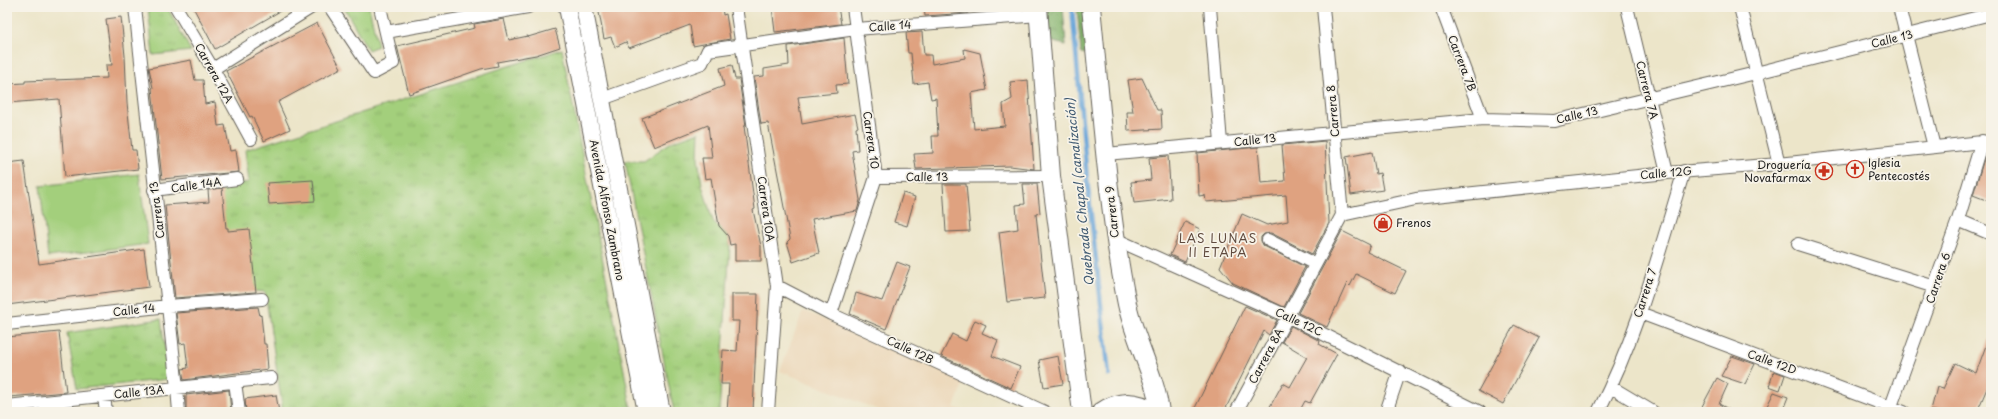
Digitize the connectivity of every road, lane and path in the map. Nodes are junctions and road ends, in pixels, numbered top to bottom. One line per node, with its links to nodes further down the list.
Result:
1 (135, 7): 41 (street, Carrera 13)
2 (176, 7): 24 (street, Carrera 12A)
3 (312, 7): 24 (street)
4 (330, 7): 21 (street)
5 (380, 7): 21 (street)
6 (528, 7): 21 (street)
7 (567, 7): 69 (street, Avenida Alfonso Zambrano)
8 (584, 7): 27 (street, Avenida Alfonso Zambrano)
9 (736, 7): 23 (street, Carrera 10A)
10 (853, 7): 20 (street, Carrera 10)
11 (1091, 7): 34 (main road, Carrera 9)
12 (1210, 7): 32 (street)
13 (1324, 7): 29 (street, Carrera 8)
14 (1441, 7): 28 (street, Carrera 7B)
15 (1627, 7): 26 (street, Carrera 7A)
16 (1740, 7): 25 (street)
17 (1899, 7): 22 (street)
18 (1039, 11): 20 (street, Calle 14); 38 (main road)
19 (1991, 14): 22 (street, Calle 13)
20 (856, 29): 23 (street, Calle 14); 39 (street, Carrera 10)
21 (386, 32)
22 (1906, 36): 25 (street, Calle 13); 33 (street)
23 (742, 44): 27 (street, Calle 14); 49 (street, Carrera 10A)
24 (213, 69): 30 (street, Carrera 12A)
25 (1756, 73): 26 (street, Calle 13); 35 (street)
26 (1648, 97): 28 (street, Calle 13); 37 (street, Carrera 7A)
27 (602, 99): 70 (street, Avenida Alfonso Zambrano)
28 (1483, 119): 29 (street, Calle 13)
29 (1335, 132): 32 (street, Calle 13); 42 (street, Carrera 8)
30 (251, 139)
31 (1987, 141): 33 (street, Calle 12G); 43 (street, Carrera 6)
32 (1222, 143): 34 (street, Calle 13)
33 (1934, 147): 35 (street, Calle 12G)
34 (1106, 154): 45 (main road, Carrera 9)
35 (1779, 164): 36 (street, Calle 12G)
36 (1684, 171): 37 (street, Calle 12G); 53 (street, Carrera 7)
37 (1667, 173): 42 (street, Calle 12G)
38 (1051, 176): 39 (street, Calle 13); 73 (main road)
39 (876, 177): 54 (street, Carrera 10)
40 (237, 179): 41 (street, Calle 14A)
41 (154, 190): 52 (street, Carrera 13)
42 (1342, 215): 48 (street, Carrera 8A)
43 (1958, 220): 44 (street); 50 (street, Carrera 6)
44 (1991, 234)
45 (1115, 239): 55 (street, Calle 12C); 76 (main road, Carrera 9)
46 (1268, 240): 48 (street)
47 (1798, 244): 50 (street)
48 (1315, 264): 55 (street, Carrera 8A)
49 (777, 286): 54 (street, Calle 12B); 71 (street, Carrera 10A)
50 (1935, 287): 65 (street, Carrera 6)
51 (262, 299): 52 (street, Calle 14)
52 (168, 306): 56 (street, Calle 14); 61 (street, Carrera 13)
53 (1640, 313): 60 (street, Carrera 7); 65 (street, Calle 12D)
54 (831, 314): 72 (street, Calle 12B)
55 (1287, 316): 57 (street, Calle 12C); 77 (street, Carrera 8A)
56 (7, 324)
57 (1400, 371): 78 (street); 79 (street, Calle 12C)
58 (271, 378): 59 (street, Calle 13A)
59 (236, 382): 61 (street, Calle 13A); 68 (street)
60 (1611, 387): 80 (street, Carrera 7); 81 (street)
61 (177, 388): 62 (street, Calle 13A); 67 (street, Carrera 13)
62 (104, 396): 64 (street, Calle 13A); 66 (street)
63 (7, 406): 64 (street, Calle 13A)
64 (38, 408)
65 (1891, 409): 82 (street, Calle 12D)
66 (106, 412)
67 (178, 412)
68 (239, 412)
69 (646, 412)
70 (662, 412)
71 (768, 412)
72 (1045, 412)
73 (1082, 412)
74 (1101, 412): 75 (main road)
75 (1154, 412)
76 (1160, 412)
77 (1236, 412)
78 (1386, 412)
79 (1480, 412)
80 (1598, 412)
81 (1653, 412)
82 (1904, 412)

